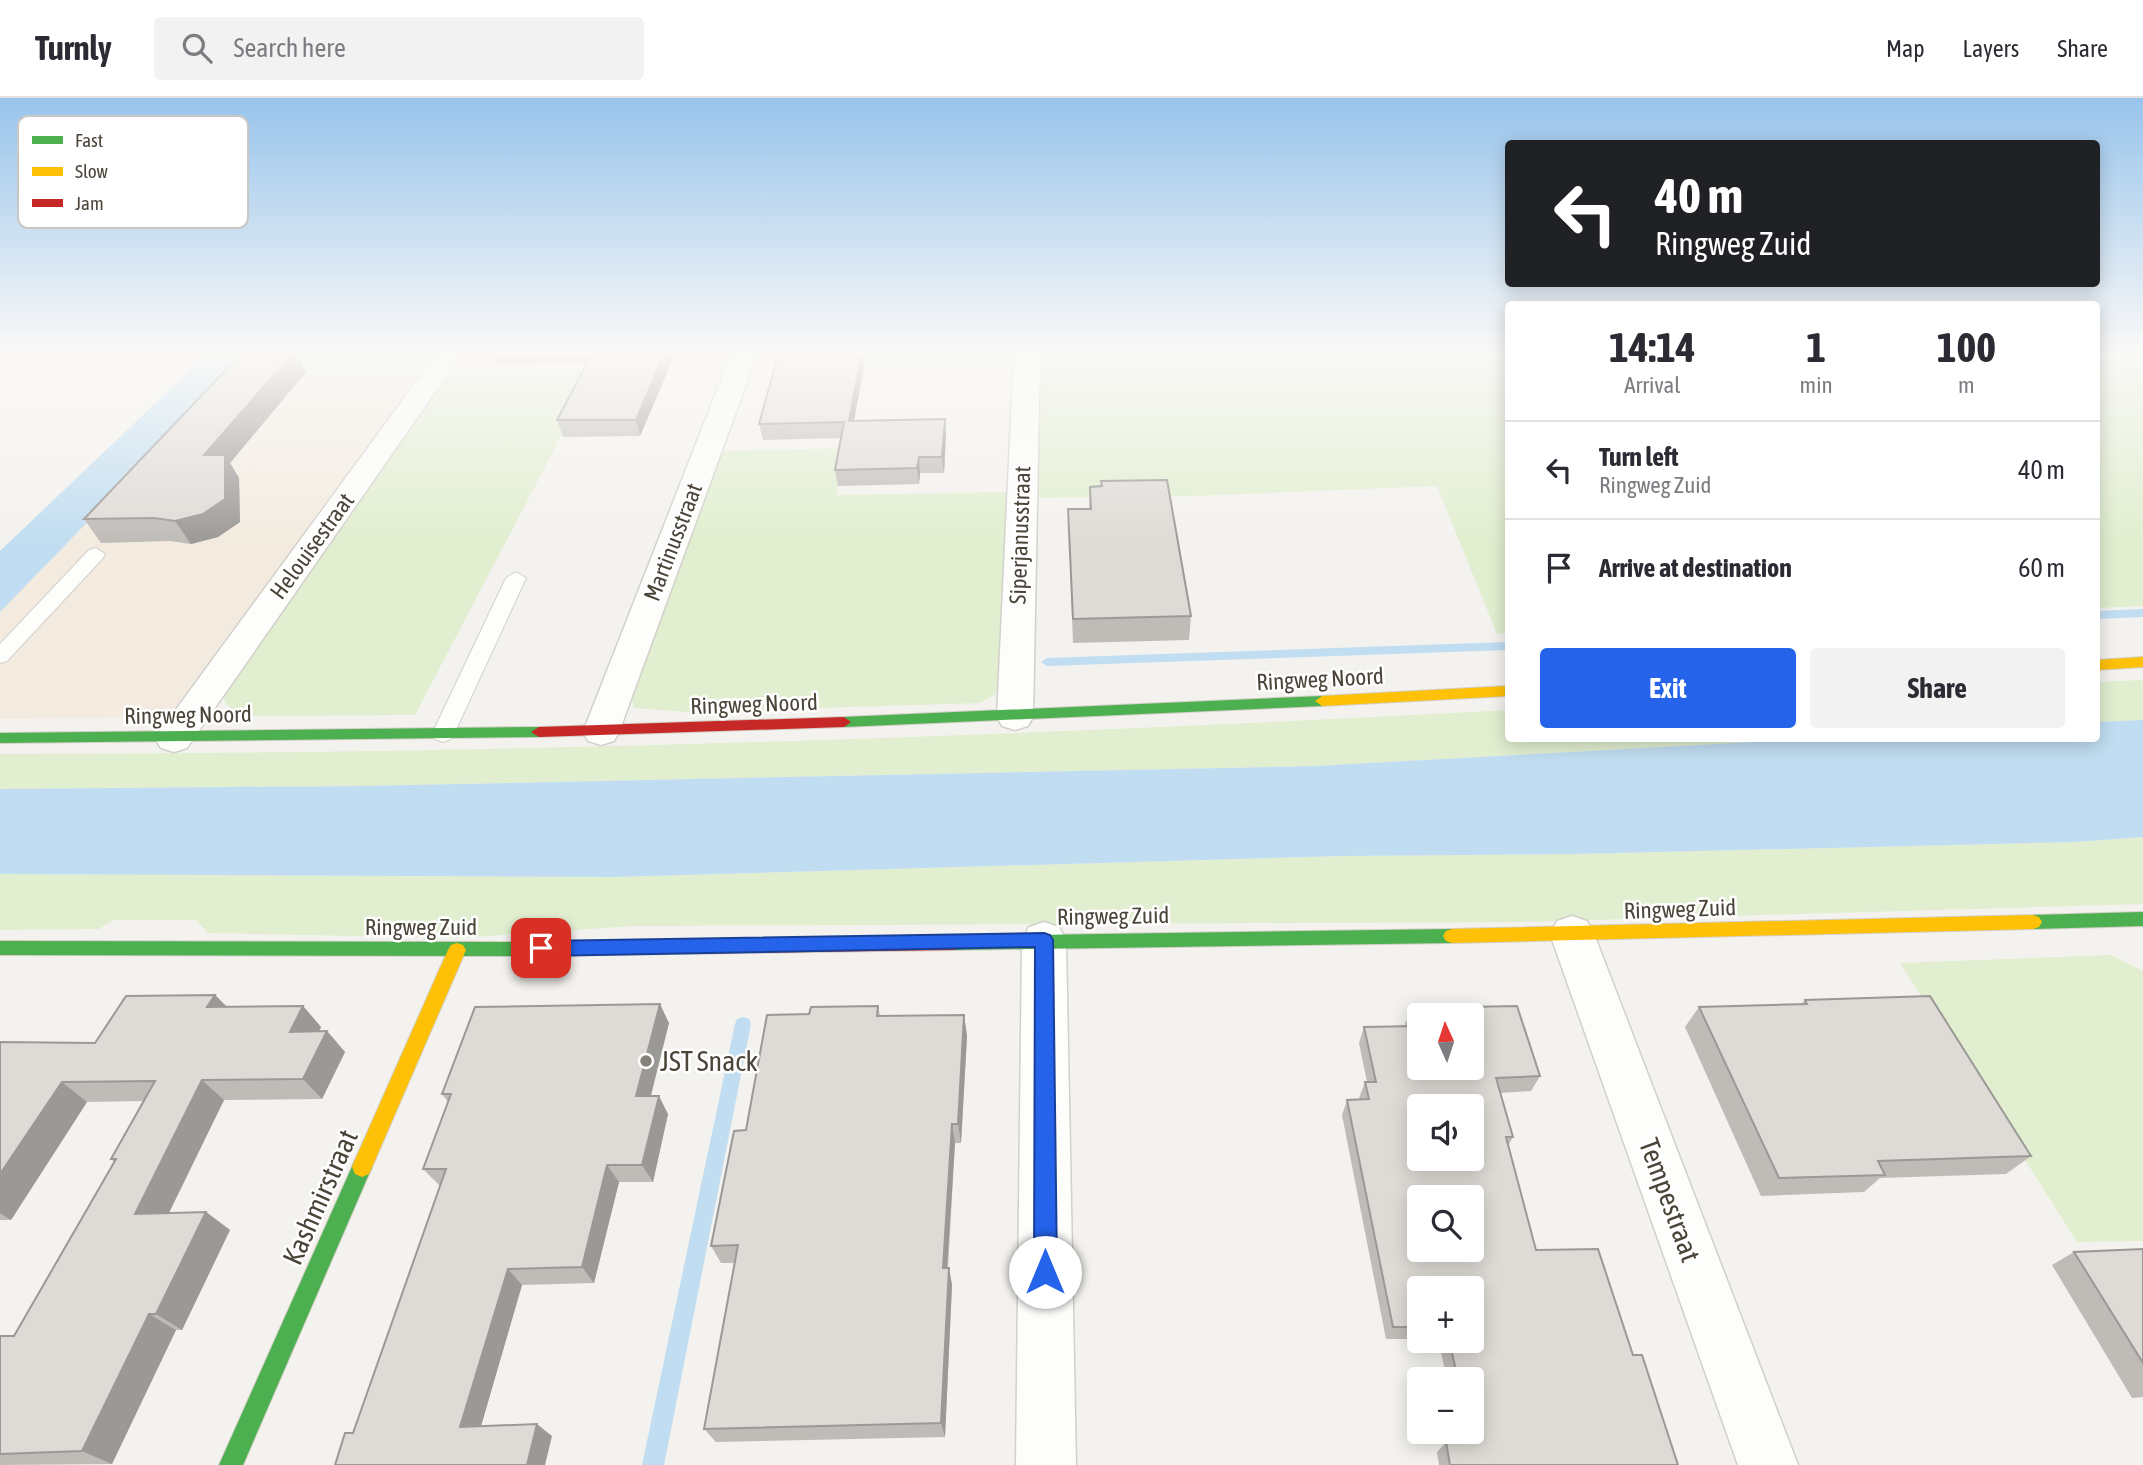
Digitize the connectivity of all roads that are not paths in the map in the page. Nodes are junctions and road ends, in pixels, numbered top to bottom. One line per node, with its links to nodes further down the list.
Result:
1 (405, 416): 14 (street, Helouisestraat)
2 (721, 416): 11 (street, Martinusstraat)
3 (1025, 416): 10 (street, Siperjanusstraat)
4 (96, 554): 6 (lane)
5 (516, 578): 12 (lane)
6 (0, 656)
7 (2143, 662): 8 (street)
8 (2100, 664)
9 (1505, 691): 10 (street, Ringweg Noord)
10 (1015, 717): 11 (street, Ringweg Noord)
11 (601, 732): 12 (street, Ringweg Noord)
12 (443, 734): 14 (street, Ringweg Noord)
13 (0, 738): 14 (street, Ringweg Noord)
14 (174, 739)
15 (2143, 919): 16 (street, Ringweg Zuid)
16 (1572, 934): 17 (street, Ringweg Zuid); 22 (street, Tempestraat)
17 (1044, 940): 19 (street, Ringweg Zuid); 21 (street)
18 (0, 948): 19 (street, Ringweg Zuid)
19 (457, 950): 20 (street, Kashmirstraat)
20 (232, 1465)
21 (1046, 1465)
22 (1768, 1465)

